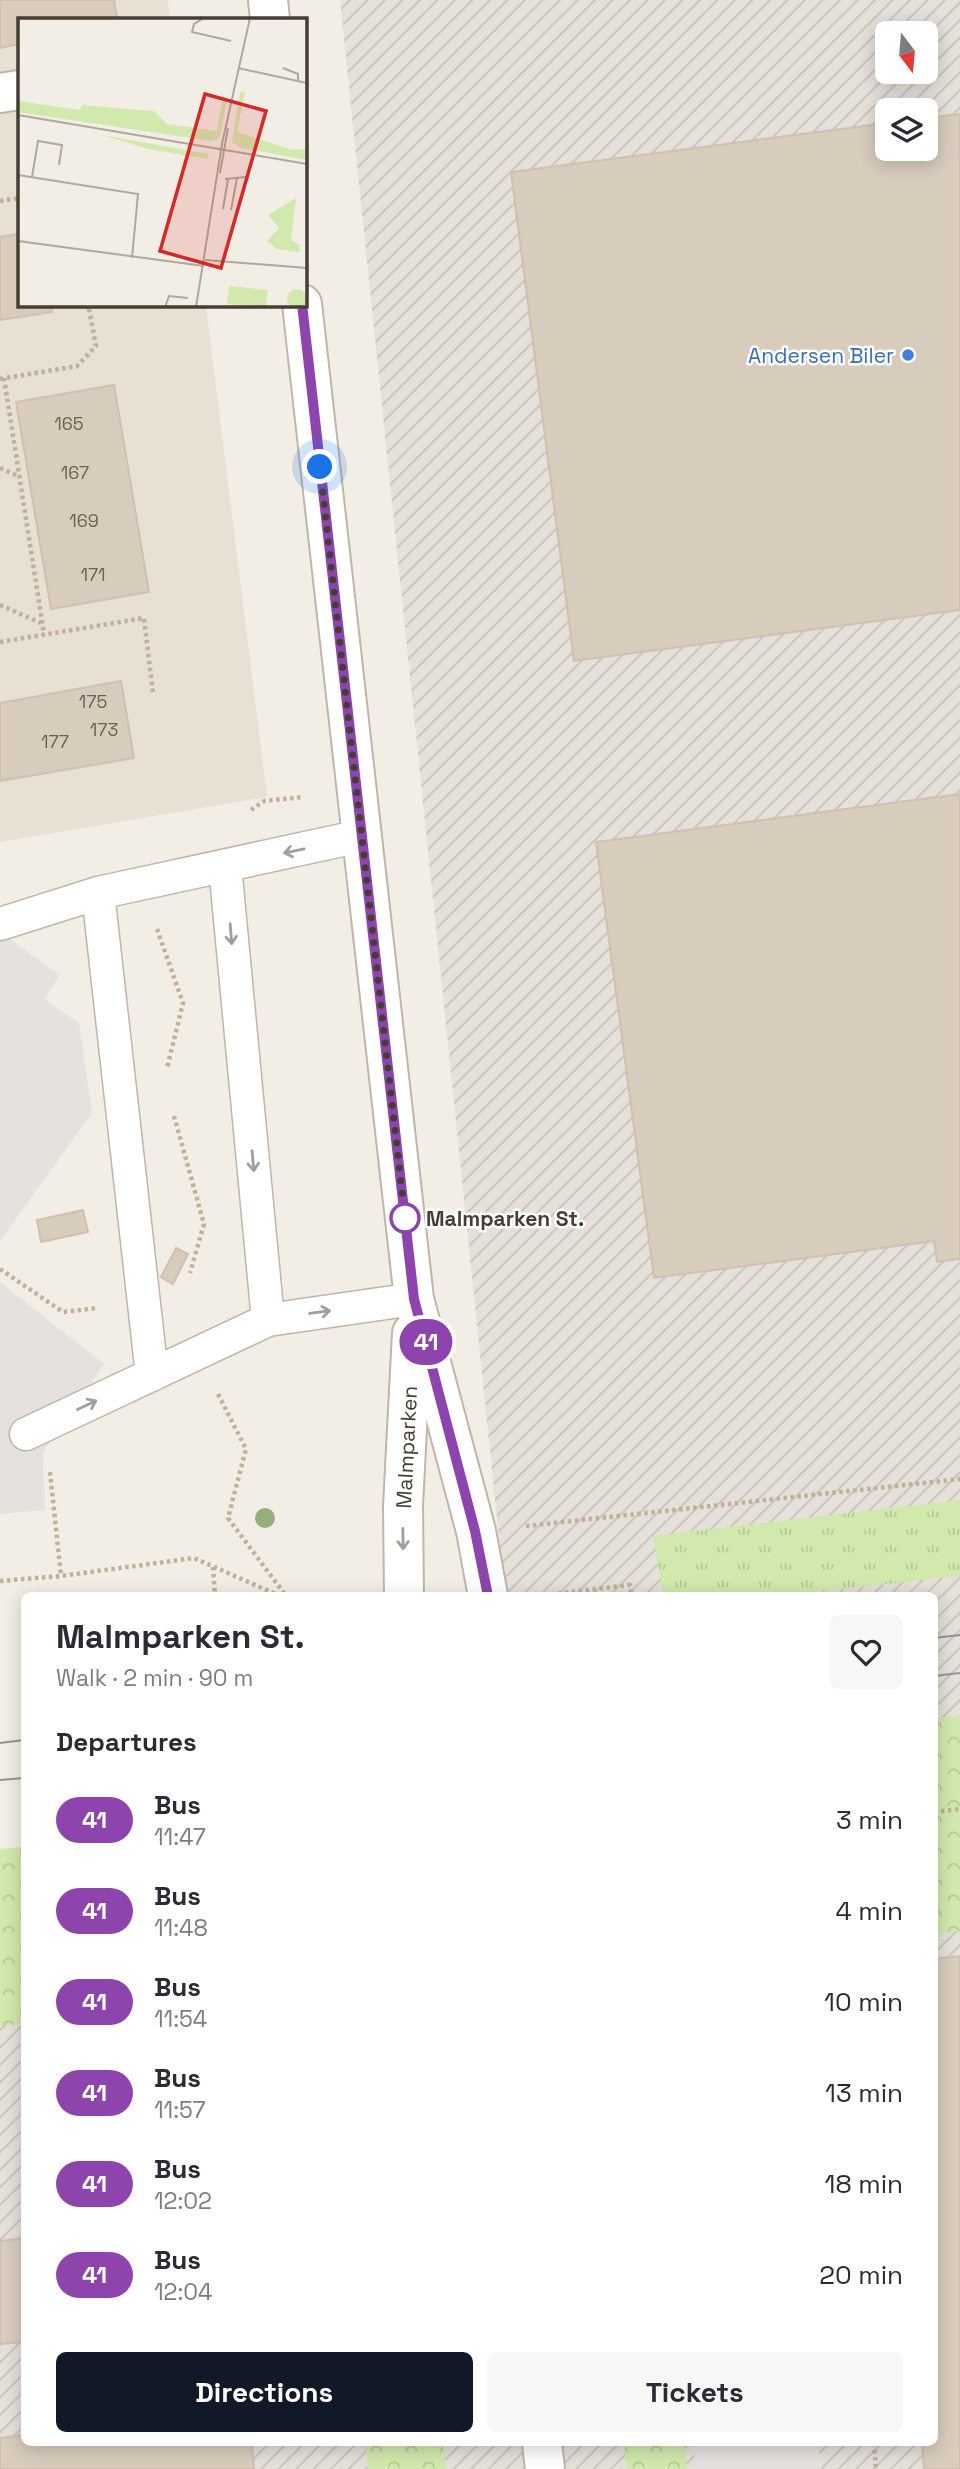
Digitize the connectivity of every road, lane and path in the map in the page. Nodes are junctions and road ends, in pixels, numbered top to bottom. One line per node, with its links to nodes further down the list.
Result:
1 (268, 0): 2 (street)
2 (270, 18)
3 (18, 90): 4 (street)
4 (0, 93)
5 (18, 198): 6 (path)
6 (0, 201)
7 (88, 306): 9 (path)
8 (302, 306): 17 (street, Malmparken)
9 (2, 379): 11 (path)
10 (0, 468): 11 (path)
11 (19, 477): 13 (path)
12 (0, 605): 13 (path)
13 (42, 623): 14 (path)
14 (44, 634): 15 (path); 16 (path)
15 (0, 642)
16 (153, 693)
17 (361, 836): 18 (lane, one-way to 18); 25 (street, Malmparken)
18 (225, 866): 19 (lane); 27 (lane, one-way to 27)
19 (163, 880): 20 (lane); 22 (path)
20 (98, 894): 21 (lane); 26 (lane)
21 (0, 923)
22 (166, 1069)
23 (172, 1111): 26 (path)
24 (0, 1269): 26 (path)
25 (414, 1299): 27 (lane, one-way to 25); 39 (street, Malmparken, one-way to 39); 40 (street, Malmparken)
26 (144, 1302): 29 (lane)
27 (268, 1320): 28 (lane)
28 (197, 1353): 29 (lane); 38 (path)
29 (152, 1375): 30 (lane, one-way to 29)
30 (26, 1434): 34 (path)
31 (960, 1479): 32 (path)
32 (536, 1525)
33 (214, 1567): 34 (path); 36 (path); 37 (path)
34 (61, 1576): 35 (path)
35 (0, 1581)
36 (215, 1592)
37 (271, 1592)
38 (283, 1592)
39 (404, 1592)
40 (487, 1592)
41 (569, 1592): 42 (path)
42 (631, 1592)
43 (960, 1809): 44 (path)
44 (938, 1812)
45 (542, 2446): 47 (street)
46 (874, 2446): 48 (path)
47 (545, 2469)
48 (876, 2469)

